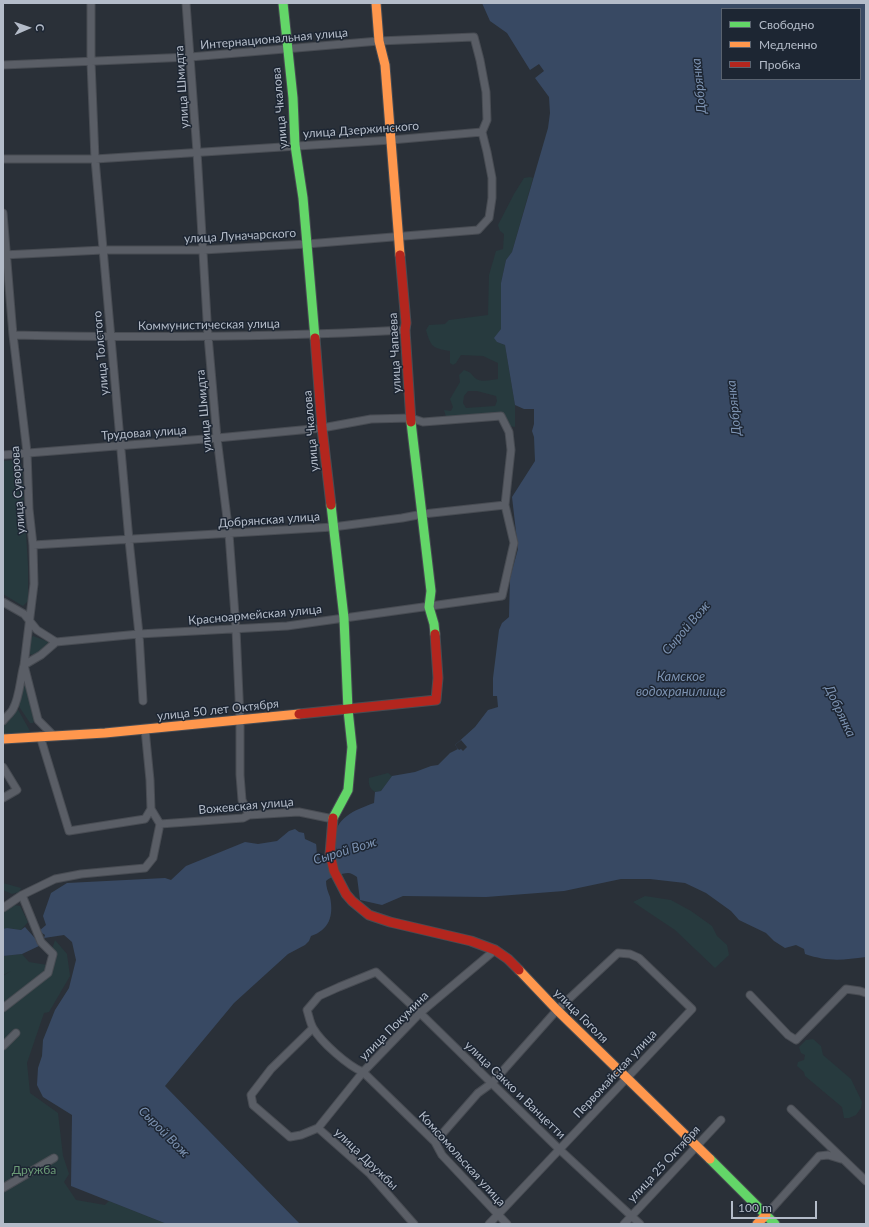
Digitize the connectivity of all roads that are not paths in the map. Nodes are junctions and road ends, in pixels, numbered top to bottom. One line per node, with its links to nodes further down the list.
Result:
1 (91, 3): 8 (street, улица Толстого)
2 (186, 3): 7 (street, улица Шмидта)
3 (282, 3): 6 (street, улица Чкалова)
4 (376, 3): 5 (street, улица Чапаева)
5 (379, 42): 6 (street, Интернациональная улица); 10 (street, Интернациональная улица); 11 (street, улица Чапаева)
6 (287, 49): 7 (street, Интернациональная улица); 12 (street, улица Чкалова)
7 (190, 57): 8 (street, Интернациональная улица); 13 (street, улица Шмидта)
8 (91, 62): 9 (street, Интернациональная улица); 15 (street, улица Толстого)
9 (3, 65)
10 (482, 132): 11 (street, улица Дзержинского); 17 (street, улица Луначарского)
11 (391, 140): 12 (street, улица Дзержинского); 17 (street, улица Чапаева)
12 (295, 145): 13 (street, улица Дзержинского); 18 (street, улица Чкалова)
13 (198, 152): 15 (street, улица Дзержинского); 20 (street, улица Шмидта)
14 (3, 159): 15 (street, улица Дзержинского)
15 (95, 159): 19 (street, улица Толстого)
16 (3, 213): 21 (street, улица Суворова)
17 (398, 236): 18 (street, улица Луначарского); 22 (street, улица Чапаева)
18 (307, 244): 20 (street, улица Луначарского); 24 (street, улица Чкалова)
19 (103, 250): 20 (street, улица Луначарского); 21 (street, улица Луначарского); 26 (street, улица Толстого)
20 (204, 250): 25 (street, улица Шмидта)
21 (5, 255): 23 (street, улица Суворова)
22 (405, 330): 24 (street, Коммунистическая улица); 27 (street, улица Чапаева)
23 (13, 335): 26 (street, Коммунистическая улица); 31 (street, улица Суворова)
24 (315, 335): 25 (street, Коммунистическая улица); 28 (street, улица Чкалова)
25 (208, 336): 26 (street, Коммунистическая улица); 29 (street, улица Шмидта)
26 (110, 337): 30 (street, улица Толстого)
27 (411, 418): 28 (street, Трудовая улица); 33 (street, Трудовая улица); 34 (street, улица Чапаева)
28 (322, 428): 29 (street, Трудовая улица); 35 (street, улица Чкалова)
29 (217, 438): 30 (street, Трудовая улица); 36 (street, улица Шмидта)
30 (120, 445): 31 (street, Трудовая улица); 37 (street, улица Толстого)
31 (27, 452): 32 (street, Трудовая улица); 38 (street, улица Суворова)
32 (3, 455)
33 (505, 505): 34 (street, Добрянская улица); 40 (street, Красноармейская улица)
34 (423, 514): 35 (street, Добрянская улица); 40 (street, улица Чапаева)
35 (333, 527): 36 (street, Добрянская улица); 41 (street, улица Чкалова)
36 (229, 534): 37 (street, Добрянская улица); 43 (street, улица Шмидта)
37 (129, 540): 38 (street, Добрянская улица); 44 (street, улица Толстого)
38 (33, 545): 42 (street, улица Суворова)
39 (3, 602): 42 (street)
40 (429, 607): 41 (street, Красноармейская улица); 48 (street, улица Чапаева)
41 (344, 618): 43 (street, Красноармейская улица); 49 (street, улица Чкалова)
42 (30, 619): 45 (street); 46 (street, улица Суворова)
43 (236, 629): 44 (street, Красноармейская улица); 50 (street, улица Шмидта)
44 (139, 634): 45 (street, Красноармейская улица); 47 (street, улица Толстого)
45 (56, 642): 46 (street)
46 (24, 665): 51 (street); 53 (street, улица Суворова)
47 (143, 700)
48 (436, 700): 49 (street, улица 50 лет Октября)
49 (348, 710): 50 (street, улица 50 лет Октября); 60 (street, улица Чкалова)
50 (240, 719): 52 (street, улица 50 лет Октября); 59 (street, улица Шмидта)
51 (3, 721)
52 (145, 729): 53 (street, улица 50 лет Октября); 58 (street)
53 (53, 735): 54 (street, улица 50 лет Октября)
54 (40, 736): 55 (street, улица 50 лет Октября); 58 (street)
55 (3, 739)
56 (3, 767): 57 (street)
57 (3, 798)
58 (151, 809): 61 (street)
59 (249, 815): 60 (street, Вожевская улица); 61 (street, Вожевская улица)
60 (333, 819): 62 (street, улица Чкалова)
61 (160, 824): 63 (street)
62 (338, 881): 65 (street, улица Гоголя)
63 (22, 895): 64 (street); 68 (street)
64 (3, 908)
65 (495, 950): 69 (street, улица Гоголя); 70 (street, улица Покумина)
66 (866, 993): 67 (street)
67 (750, 995)
68 (3, 1008)
69 (557, 1010): 75 (street, улица Гоголя); 75 (street, Первомайская улица); 76 (street)
70 (420, 1013): 71 (street, улица Сакко и Ванцетти); 74 (street, улица Покумина); 76 (street, улица Сакко и Ванцетти)
71 (313, 1028): 74 (street, Комсомольская улица); 79 (street)
72 (16, 1033): 73 (street)
73 (3, 1046)
74 (363, 1072): 79 (street, улица Покумина); 80 (street, Комсомольская улица)
75 (627, 1078): 81 (street, улица Гоголя); 82 (street, Первомайская улица)
76 (492, 1083): 80 (street); 82 (street, улица Сакко и Ванцетти)
77 (791, 1109): 84 (street)
78 (721, 1120): 81 (street, улица 25 Октября)
79 (318, 1128): 90 (street, улица Дружбы)
80 (435, 1142): 87 (street, Комсомольская улица)
81 (697, 1146): 88 (street, улица Гоголя); 89 (street, улица 25 Октября)
82 (559, 1148): 87 (street, Первомайская улица); 89 (street, улица Сакко и Ванцетти)
83 (54, 1158): 86 (street)
84 (843, 1159): 85 (street); 88 (street)
85 (866, 1181)
86 (3, 1188)
87 (498, 1214): 91 (street, Первомайская улица); 92 (street, Комсомольская улица)
88 (766, 1215): 95 (street); 96 (street, улица Гоголя)
89 (631, 1216): 93 (street, улица 25 Октября); 94 (street, улица Сакко и Ванцетти)
90 (414, 1224)
91 (489, 1224)
92 (507, 1224)
93 (624, 1224)
94 (640, 1224)
95 (757, 1224)
96 (775, 1224)

